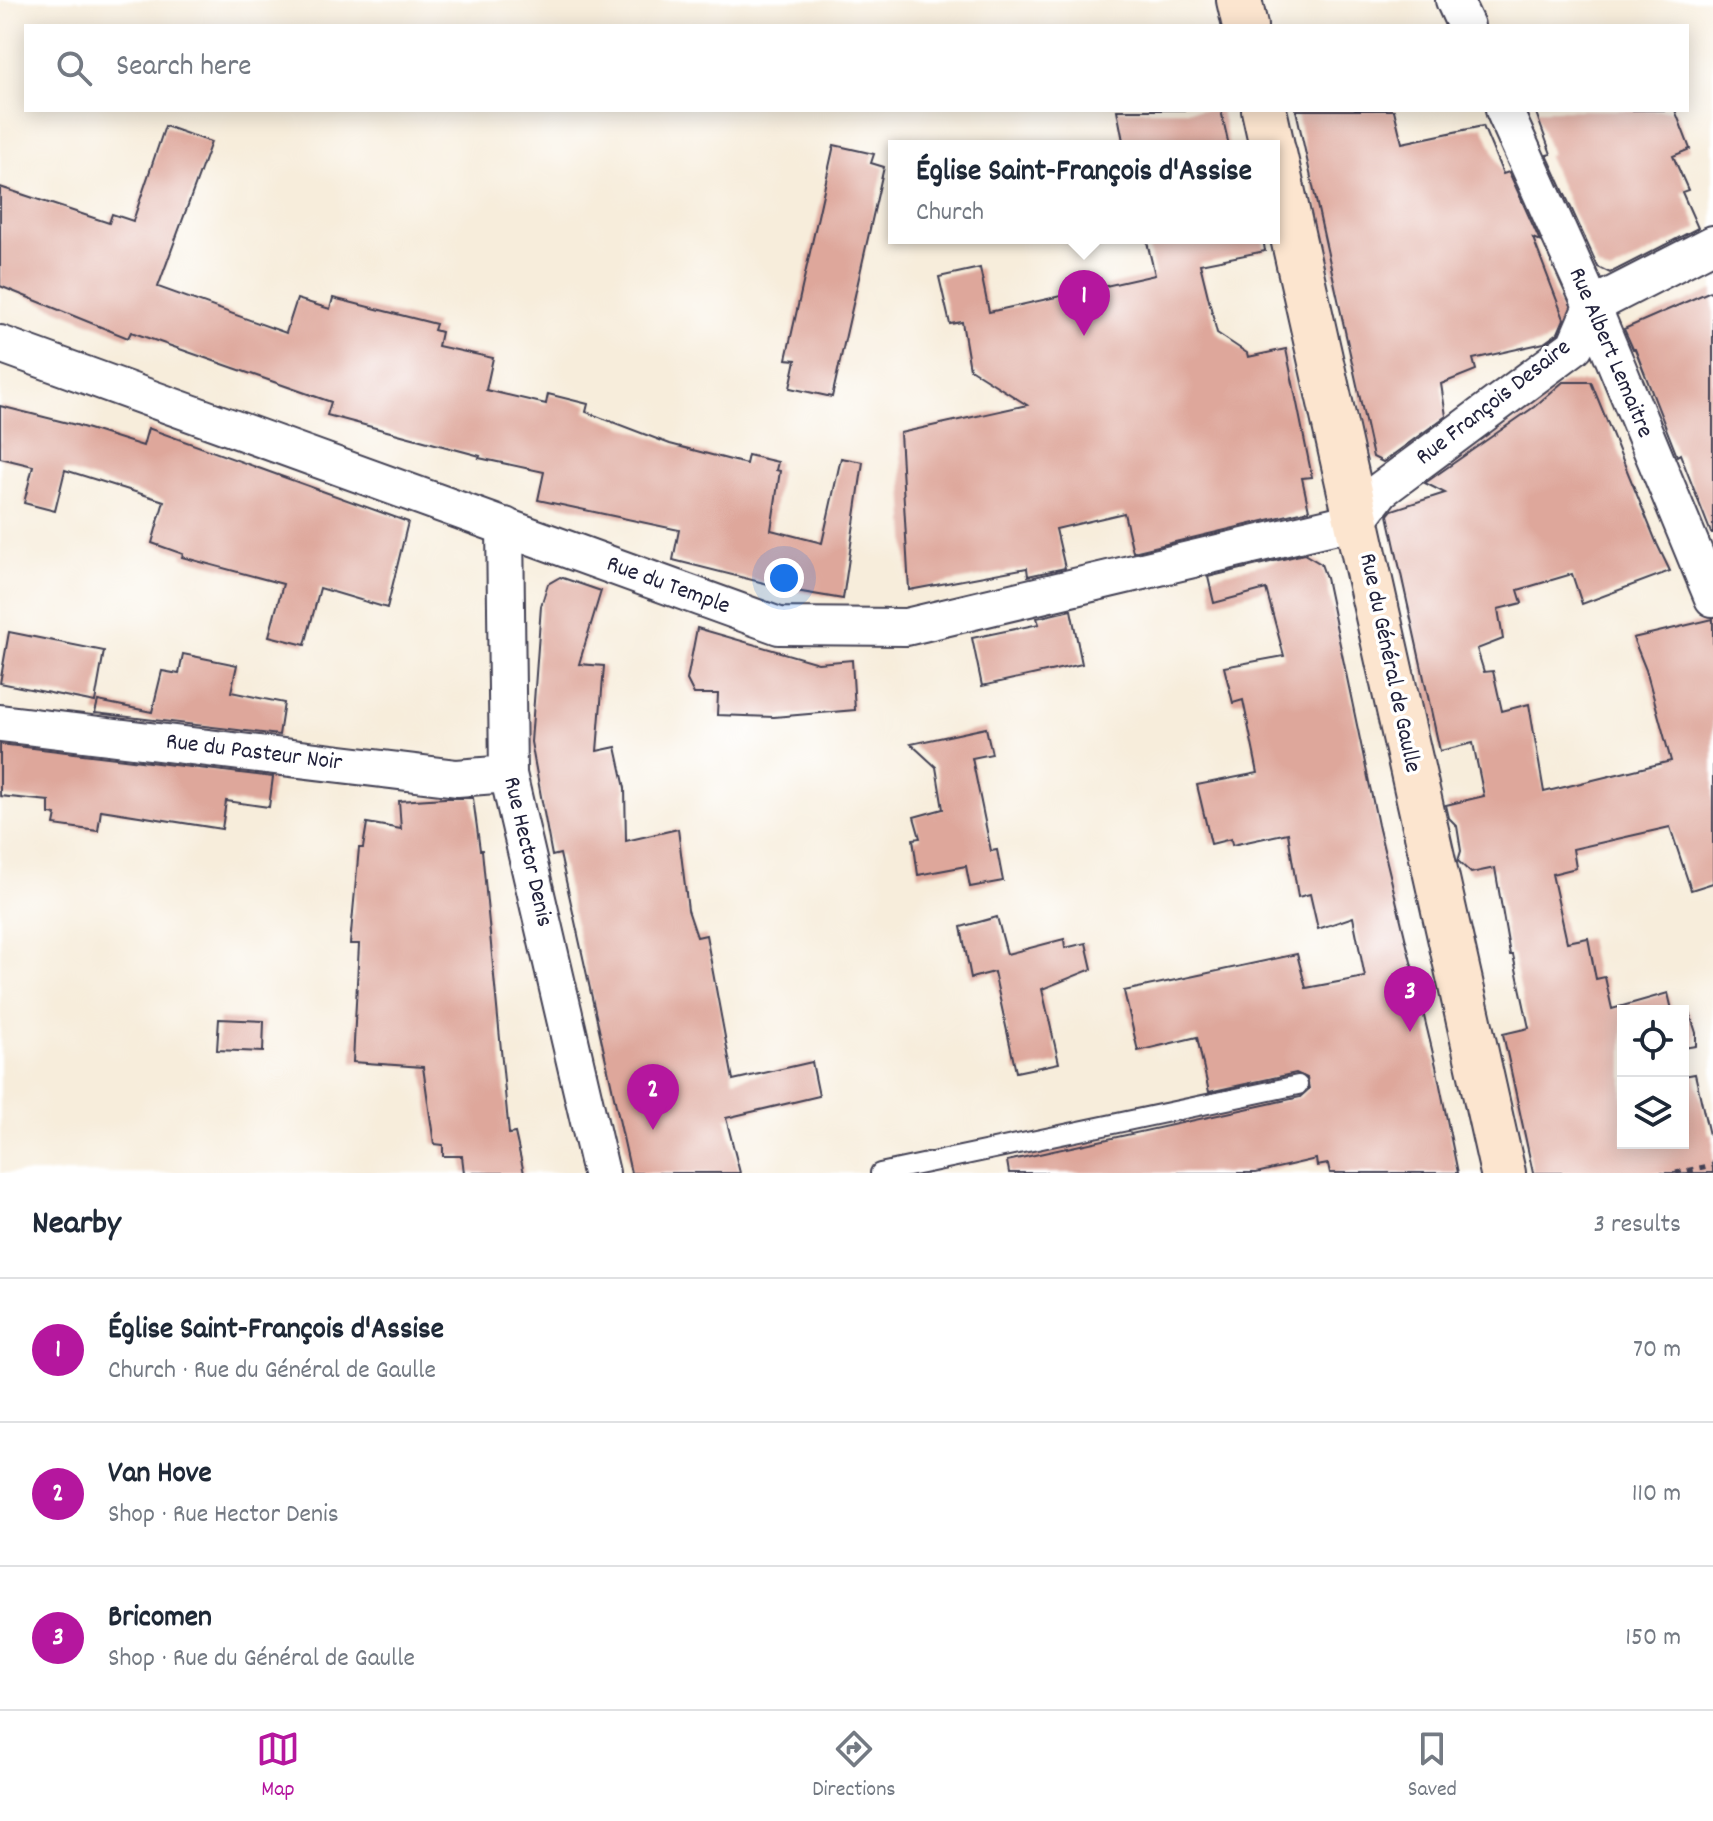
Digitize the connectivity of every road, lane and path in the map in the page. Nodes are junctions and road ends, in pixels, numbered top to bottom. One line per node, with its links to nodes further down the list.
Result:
1 (1239, 0): 3 (main road)
2 (1454, 0): 4 (street)
3 (1245, 24)
4 (1465, 24)
5 (1264, 112): 7 (main road)
6 (1505, 112): 10 (street, Rue Albert Lemaitre)
7 (1271, 140)
8 (1280, 179): 12 (main road, Rue du Général de Gaulle)
9 (1713, 244): 10 (street)
10 (1592, 306): 12 (street, Rue François Desaire); 14 (street, Rue Albert Lemaitre)
11 (0, 344): 13 (street, Rue du Temple)
12 (1358, 520): 13 (street, Rue du Temple); 21 (main road, Rue du Général de Gaulle)
13 (505, 526): 16 (street, Rue Hector Denis)
14 (1713, 598)
15 (0, 723): 16 (street, Rue du Pasteur Noir)
16 (508, 774): 19 (street, Rue Hector Denis)
17 (1298, 1085): 20 (lane)
18 (1713, 1165): 22 (path)
19 (601, 1173)
20 (880, 1173)
21 (1503, 1173)
22 (1676, 1173)

